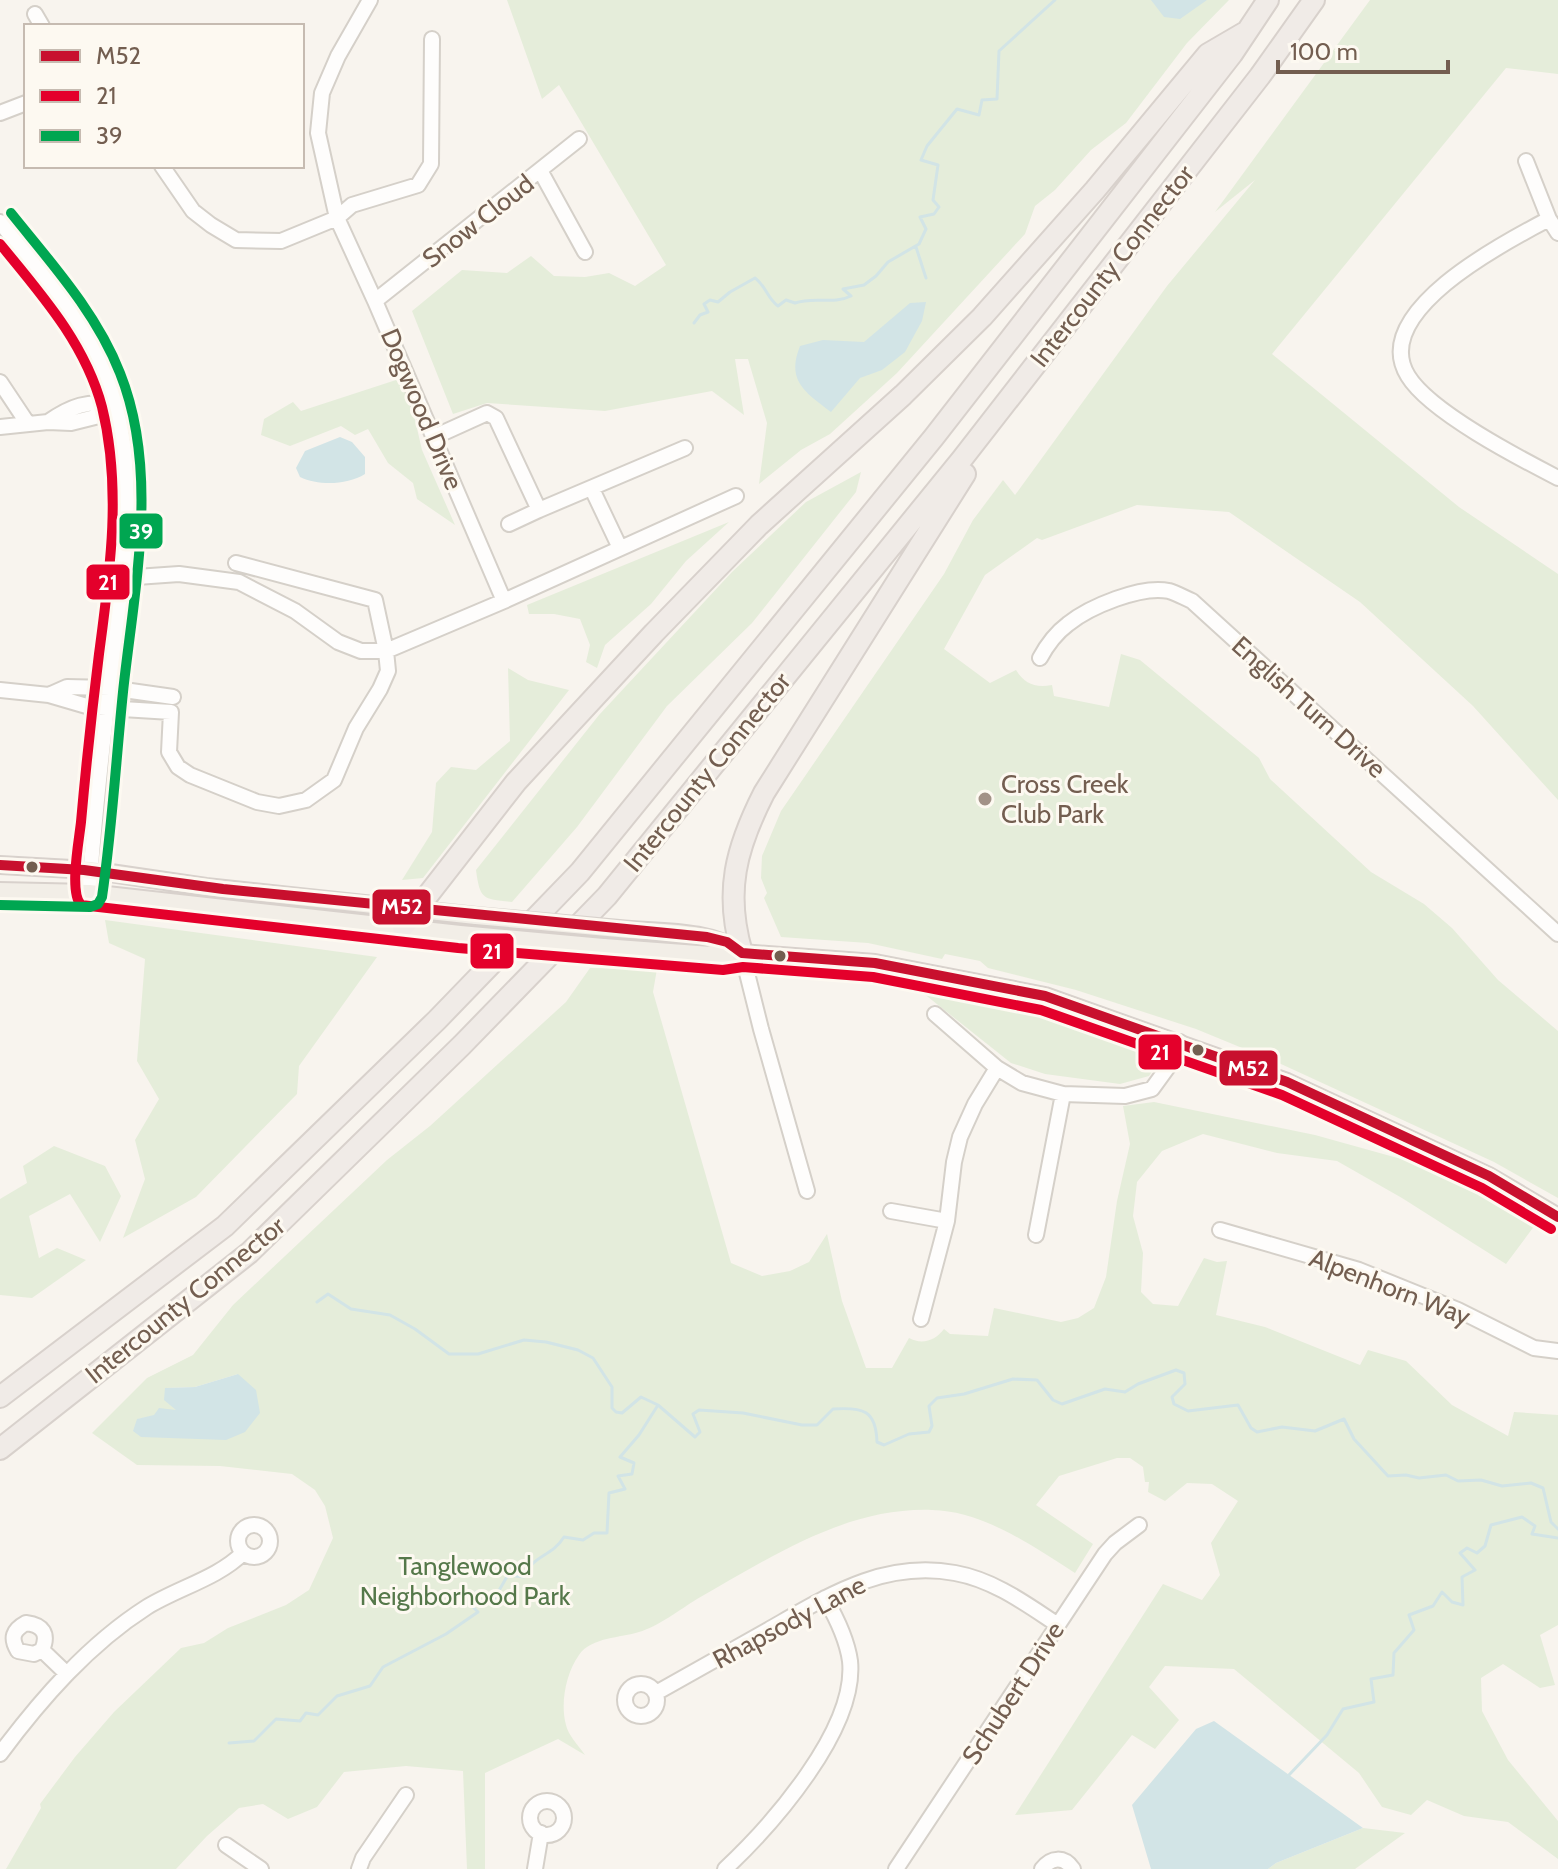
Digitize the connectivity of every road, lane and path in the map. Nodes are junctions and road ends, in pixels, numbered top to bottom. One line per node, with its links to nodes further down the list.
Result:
1 (370, 0): 12 (street, Dogwood Drive)
2 (1268, 0): 4 (highway, Intercounty Connector)
3 (1314, 0): 18 (highway, Intercounty Connector)
4 (1244, 33): 45 (highway); 61 (highway, Intercounty Connector)
5 (432, 39): 12 (street)
6 (24, 104): 7 (street)
7 (0, 113)
8 (579, 139): 11 (street, Snow Cloud)
9 (1526, 161): 13 (street)
10 (163, 168): 12 (street)
11 (541, 172): 16 (street); 17 (street, Snow Cloud)
12 (337, 218): 17 (street, Dogwood Drive)
13 (1549, 219): 15 (street); 25 (street)
14 (0, 222): 20 (street)
15 (1558, 233)
16 (585, 252)
17 (375, 301): 23 (street, Dogwood Drive)
18 (1025, 379): 48 (highway); 62 (highway, Intercounty Connector)
19 (0, 382): 21 (street)
20 (115, 405): 21 (street); 32 (street)
21 (28, 424): 22 (street)
22 (0, 427)
23 (434, 437): 28 (street); 33 (street, Dogwood Drive)
24 (685, 448): 26 (street)
25 (1558, 478)
26 (592, 489): 28 (street); 30 (street)
27 (736, 496): 30 (street)
28 (539, 510): 29 (street)
29 (509, 524)
30 (620, 548): 33 (street)
31 (236, 563): 34 (street)
32 (122, 578): 34 (street); 36 (street)
33 (504, 601): 34 (street)
34 (386, 651): 39 (street)
35 (1040, 658): 47 (street, English Turn Drive)
36 (110, 688): 38 (street); 39 (street); 40 (street)
37 (0, 690): 38 (street)
38 (49, 695): 40 (street)
39 (172, 704): 40 (street)
40 (108, 708): 42 (street)
41 (0, 865): 42 (main road)
42 (90, 870): 44 (street); 45 (main road)
43 (0, 891): 44 (main road)
44 (89, 893): 46 (main road)
45 (416, 909): 46 (highway); 48 (main road, bridge)
46 (403, 927): 48 (main road, bridge)
47 (1558, 934)
48 (742, 953): 50 (main road); 53 (street)
49 (935, 1014): 51 (street)
50 (1180, 1042): 52 (street); 55 (main road)
51 (997, 1068): 52 (street); 56 (street)
52 (1063, 1094): 58 (street)
53 (807, 1191)
54 (891, 1211): 56 (street)
55 (1558, 1217)
56 (947, 1221): 59 (street)
57 (1220, 1230): 60 (street, Alpenhorn Way)
58 (1036, 1235)
59 (921, 1319)
60 (1558, 1351)
61 (0, 1397)
62 (0, 1449)
63 (1139, 1525): 66 (street, Schubert Drive)
64 (243, 1553): 68 (street)
65 (825, 1598): 66 (street, Rhapsody Lane); 69 (street, Rhapsody Lane); 77 (street)
66 (1058, 1625): 78 (street, Schubert Drive)
67 (42, 1650): 68 (street)
68 (67, 1674): 70 (street)
69 (656, 1693)
70 (0, 1754)
71 (406, 1795): 75 (street)
72 (541, 1833): 76 (street)
73 (226, 1845): 74 (street)
74 (261, 1869)
75 (359, 1869)
76 (535, 1869)
77 (725, 1869)
78 (896, 1869)
79 (1042, 1869): 80 (street)
80 (1073, 1869)

